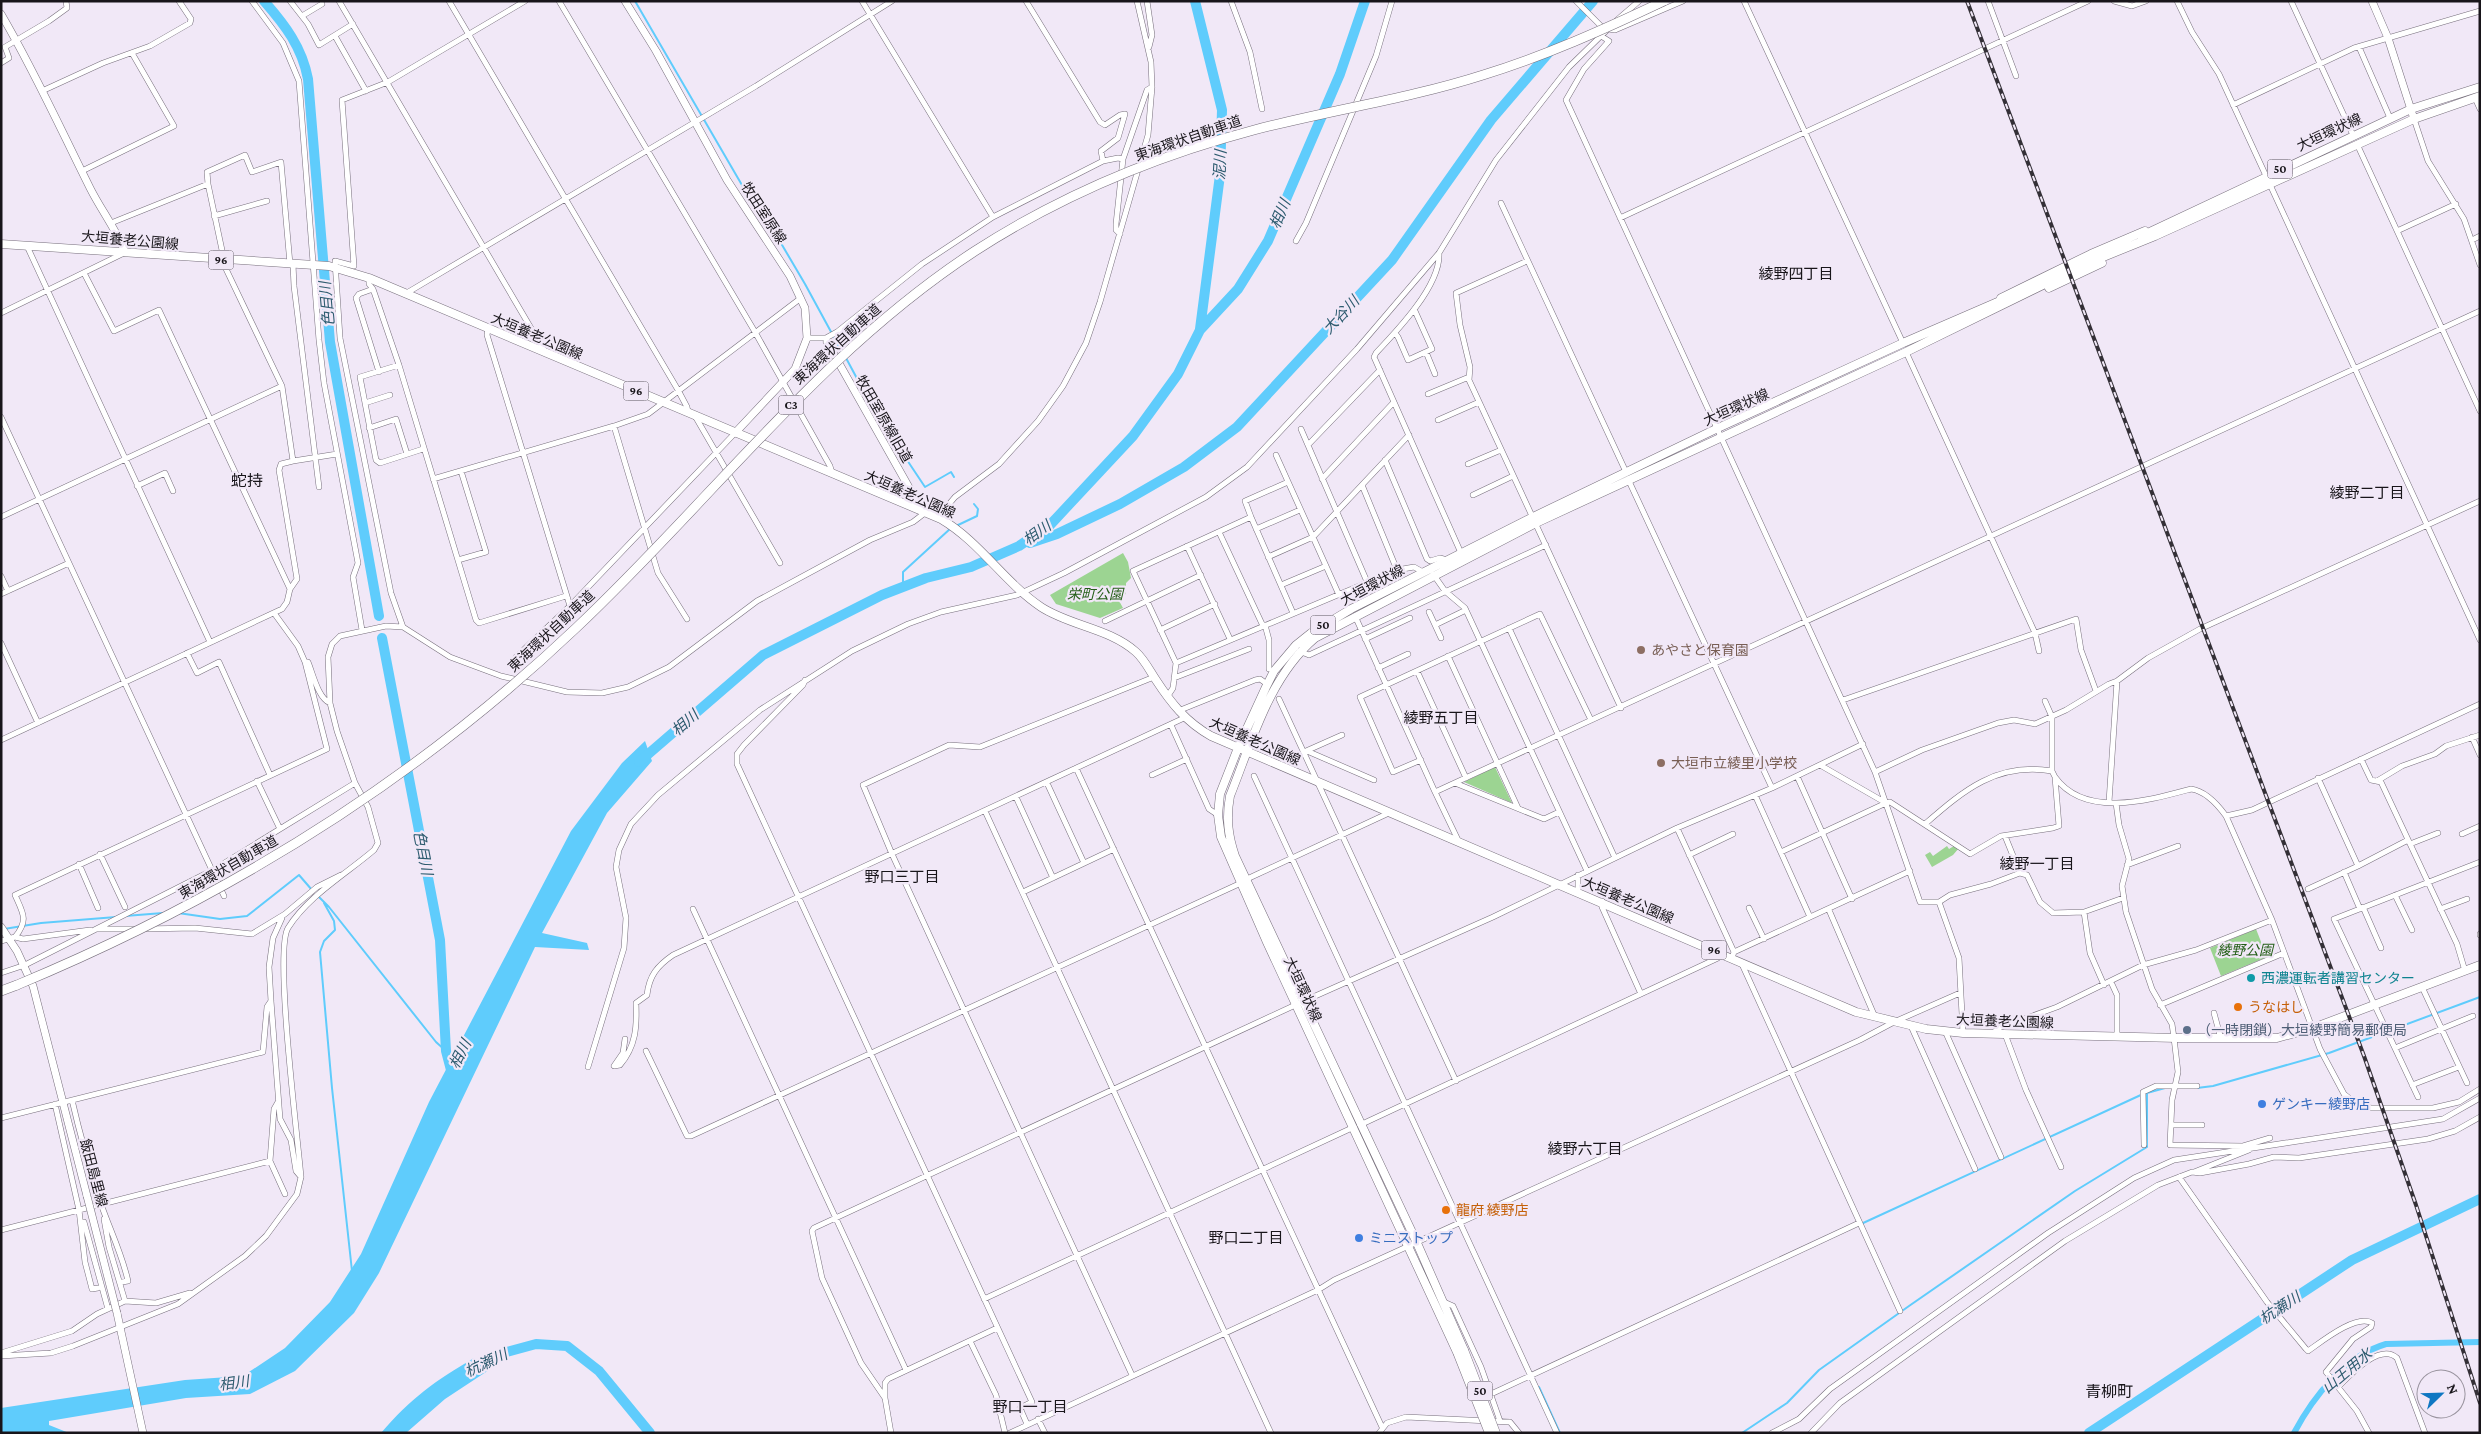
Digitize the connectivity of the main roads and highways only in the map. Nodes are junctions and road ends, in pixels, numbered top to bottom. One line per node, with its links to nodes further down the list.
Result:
1 (625, 1): 14 (main road, 牧田室原線)
2 (1664, 1): 23 (highway, 東海環状自動車道 / C3, bridge)
3 (2372, 1): 7 (main road)
4 (1, 14): 11 (main road)
5 (2480, 87): 7 (main road, 大垣環状線 / 50)
6 (2477, 97): 8 (main road, 大垣環状線 / 50)
7 (2411, 109): 8 (main road); 9 (main road, 大垣環状線 / 50)
8 (2414, 118): 9 (main road, 大垣環状線 / 50)
9 (2153, 233): 12 (main road, 大垣環状線 / 50); 12 (main road); 12 (main road)
10 (1, 244): 11 (main road, 大垣養老公園線 / 96)
11 (125, 252): 14 (main road, 大垣養老公園線 / 96)
12 (1997, 305): 15 (main road, 大垣環状線 / 50); 15 (main road, 大垣環状線 / 50)
13 (828, 339): 16 (main road, 牧田室原線旧道)
14 (735, 433): 16 (main road, 大垣養老公園線 / 96)
15 (1627, 476): 17 (main road, 大垣環状線 / 50)
16 (922, 511): 18 (main road, 大垣養老公園線 / 96)
17 (1534, 520): 18 (main road, 大垣環状線 / 50); 19 (main road, 大垣環状線 / 50)
18 (1238, 748): 19 (main road, 大垣養老公園線 / 96); 20 (main road, 大垣環状線 / 50)
19 (1248, 752): 20 (main road, 大垣環状線 / 50); 22 (main road, 大垣養老公園線 / 96)
20 (1244, 881): 24 (main road, 大垣環状線 / 50); 24 (main road, 大垣環状線 / 50)
21 (1, 927): 26 (main road, 飯田島里線, bridge)
22 (2480, 965)
23 (1, 991)
24 (1357, 1126): 25 (main road, 大垣環状線 / 50); 25 (main road, 大垣環状線 / 50)
25 (1460, 1351): 27 (main road, 大垣環状線 / 50, bridge); 28 (main road, 大垣環状線 / 50, bridge)
26 (143, 1433)
27 (1489, 1433)
28 (1496, 1433)

